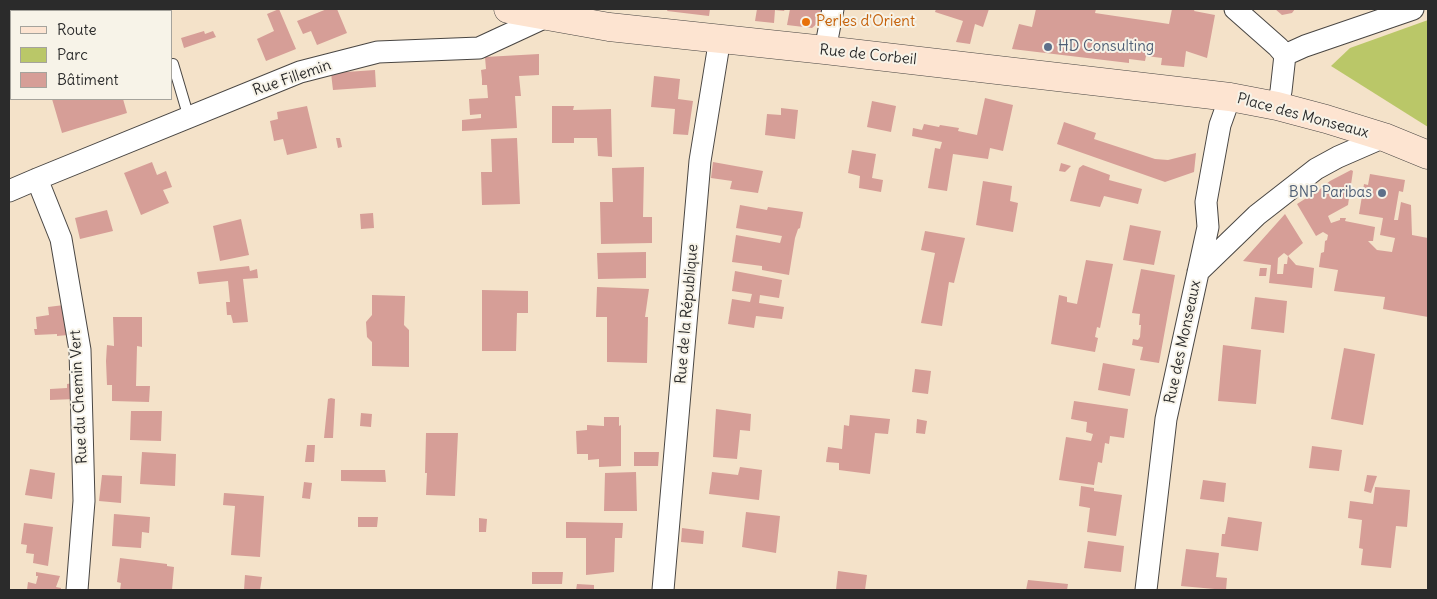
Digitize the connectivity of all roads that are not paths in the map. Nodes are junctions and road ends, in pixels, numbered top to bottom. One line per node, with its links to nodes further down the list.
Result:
1 (508, 9): 5 (main road, Rue de Corbeil)
2 (833, 9): 7 (street)
3 (1235, 9): 8 (street)
4 (1413, 9): 8 (street)
5 (546, 13): 6 (main road, Rue de Corbeil); 12 (street, Rue Fillemin)
6 (720, 38): 7 (main road, Rue de Corbeil); 19 (street, Rue de la République)
7 (824, 50): 10 (main road, Rue de Corbeil)
8 (1285, 55): 11 (street)
9 (173, 64): 12 (lane)
10 (1230, 97): 11 (main road, Place des Monseaux); 17 (street, Rue des Monseaux)
11 (1277, 106): 13 (main road, Place des Monseaux)
12 (189, 118): 15 (street, Rue Fillemin)
13 (1384, 137): 14 (main road); 17 (street, Place des Monseaux)
14 (1428, 155)
15 (41, 177): 16 (street, Rue Fillemin); 18 (street, Rue du Chemin Vert)
16 (9, 192)
17 (1198, 272): 20 (street, Rue des Monseaux)
18 (77, 590)
19 (662, 590)
20 (1146, 590)

